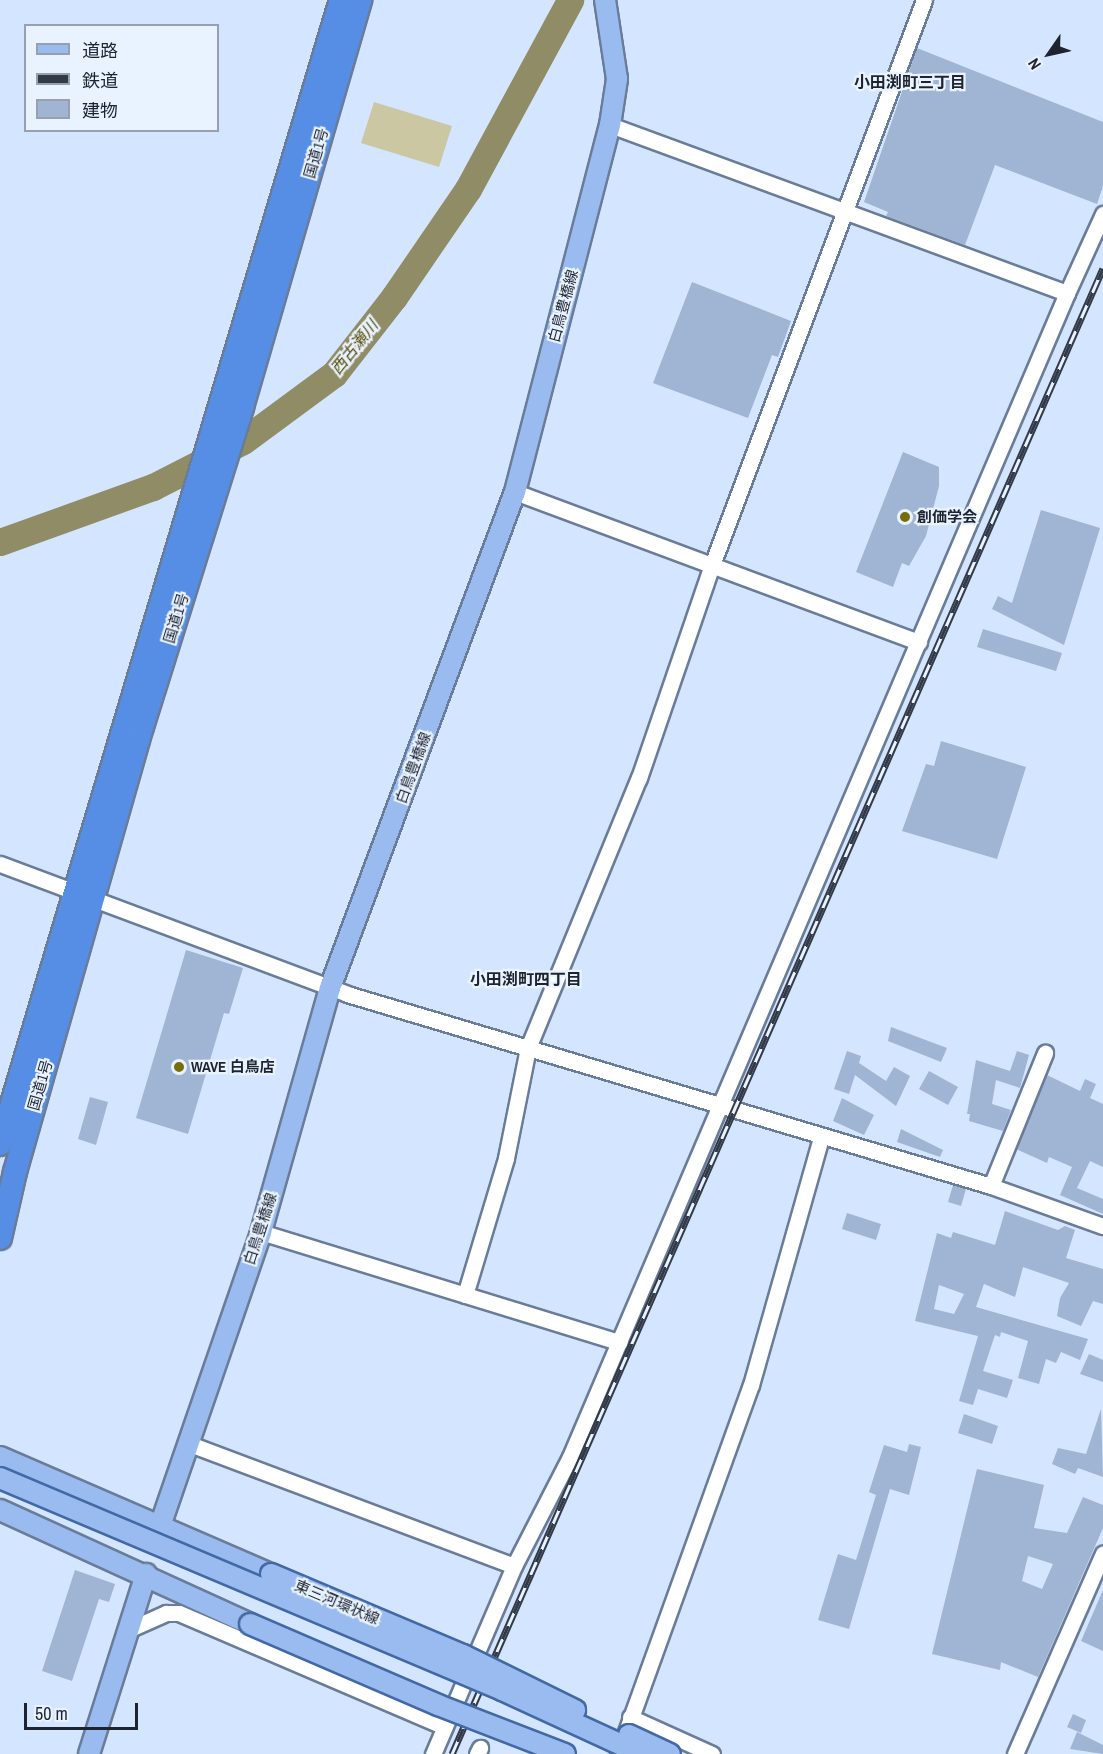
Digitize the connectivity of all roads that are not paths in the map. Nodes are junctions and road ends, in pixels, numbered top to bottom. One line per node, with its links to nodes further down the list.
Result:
1 (341, 0): 13 (highway, 国道1号)
2 (360, 0): 13 (highway, 国道1号)
3 (605, 0): 5 (main road, 白鳥豊橋線)
4 (924, 0): 6 (street)
5 (610, 125): 6 (street); 9 (main road, 白鳥豊橋線)
6 (843, 212): 8 (street); 10 (street)
7 (1103, 214): 8 (street)
8 (1067, 293): 11 (street)
9 (515, 492): 10 (street); 14 (main road, 白鳥豊橋線)
10 (712, 565): 11 (street); 15 (street)
11 (919, 642): 17 (street)
12 (0, 864): 13 (street)
13 (84, 895): 14 (street); 19 (highway, 国道1号); 23 (highway, 国道1号)
14 (330, 988): 15 (street); 22 (main road, 白鳥豊橋線)
15 (528, 1048): 17 (street); 24 (street)
16 (1045, 1053): 20 (street)
17 (718, 1104): 18 (street); 25 (street)
18 (821, 1137): 20 (street); 35 (street)
19 (0, 1144)
20 (992, 1186): 21 (street)
21 (1103, 1226)
22 (261, 1232): 24 (street); 26 (main road, 白鳥豊橋線)
23 (0, 1238)
24 (465, 1295): 25 (street)
25 (619, 1342): 32 (street)
26 (187, 1443): 30 (main road, 白鳥豊橋線); 32 (street)
27 (0, 1457): 30 (main road, 東三河環状線)
28 (0, 1478): 41 (main road, 東三河環状線, bridge)
29 (0, 1510): 33 (main road)
30 (160, 1526): 42 (main road, 東三河環状線, bridge)
31 (1103, 1554): 44 (street)
32 (514, 1566): 36 (street)
33 (146, 1574): 34 (main road); 39 (main road, bridge)
34 (129, 1630): 36 (street); 37 (main road)
35 (630, 1717): 40 (street); 43 (street)
36 (445, 1727): 38 (street)
37 (89, 1754)
38 (433, 1754)
39 (565, 1754)
40 (618, 1754)
41 (641, 1754)
42 (670, 1754)
43 (712, 1754)
44 (1016, 1754)

